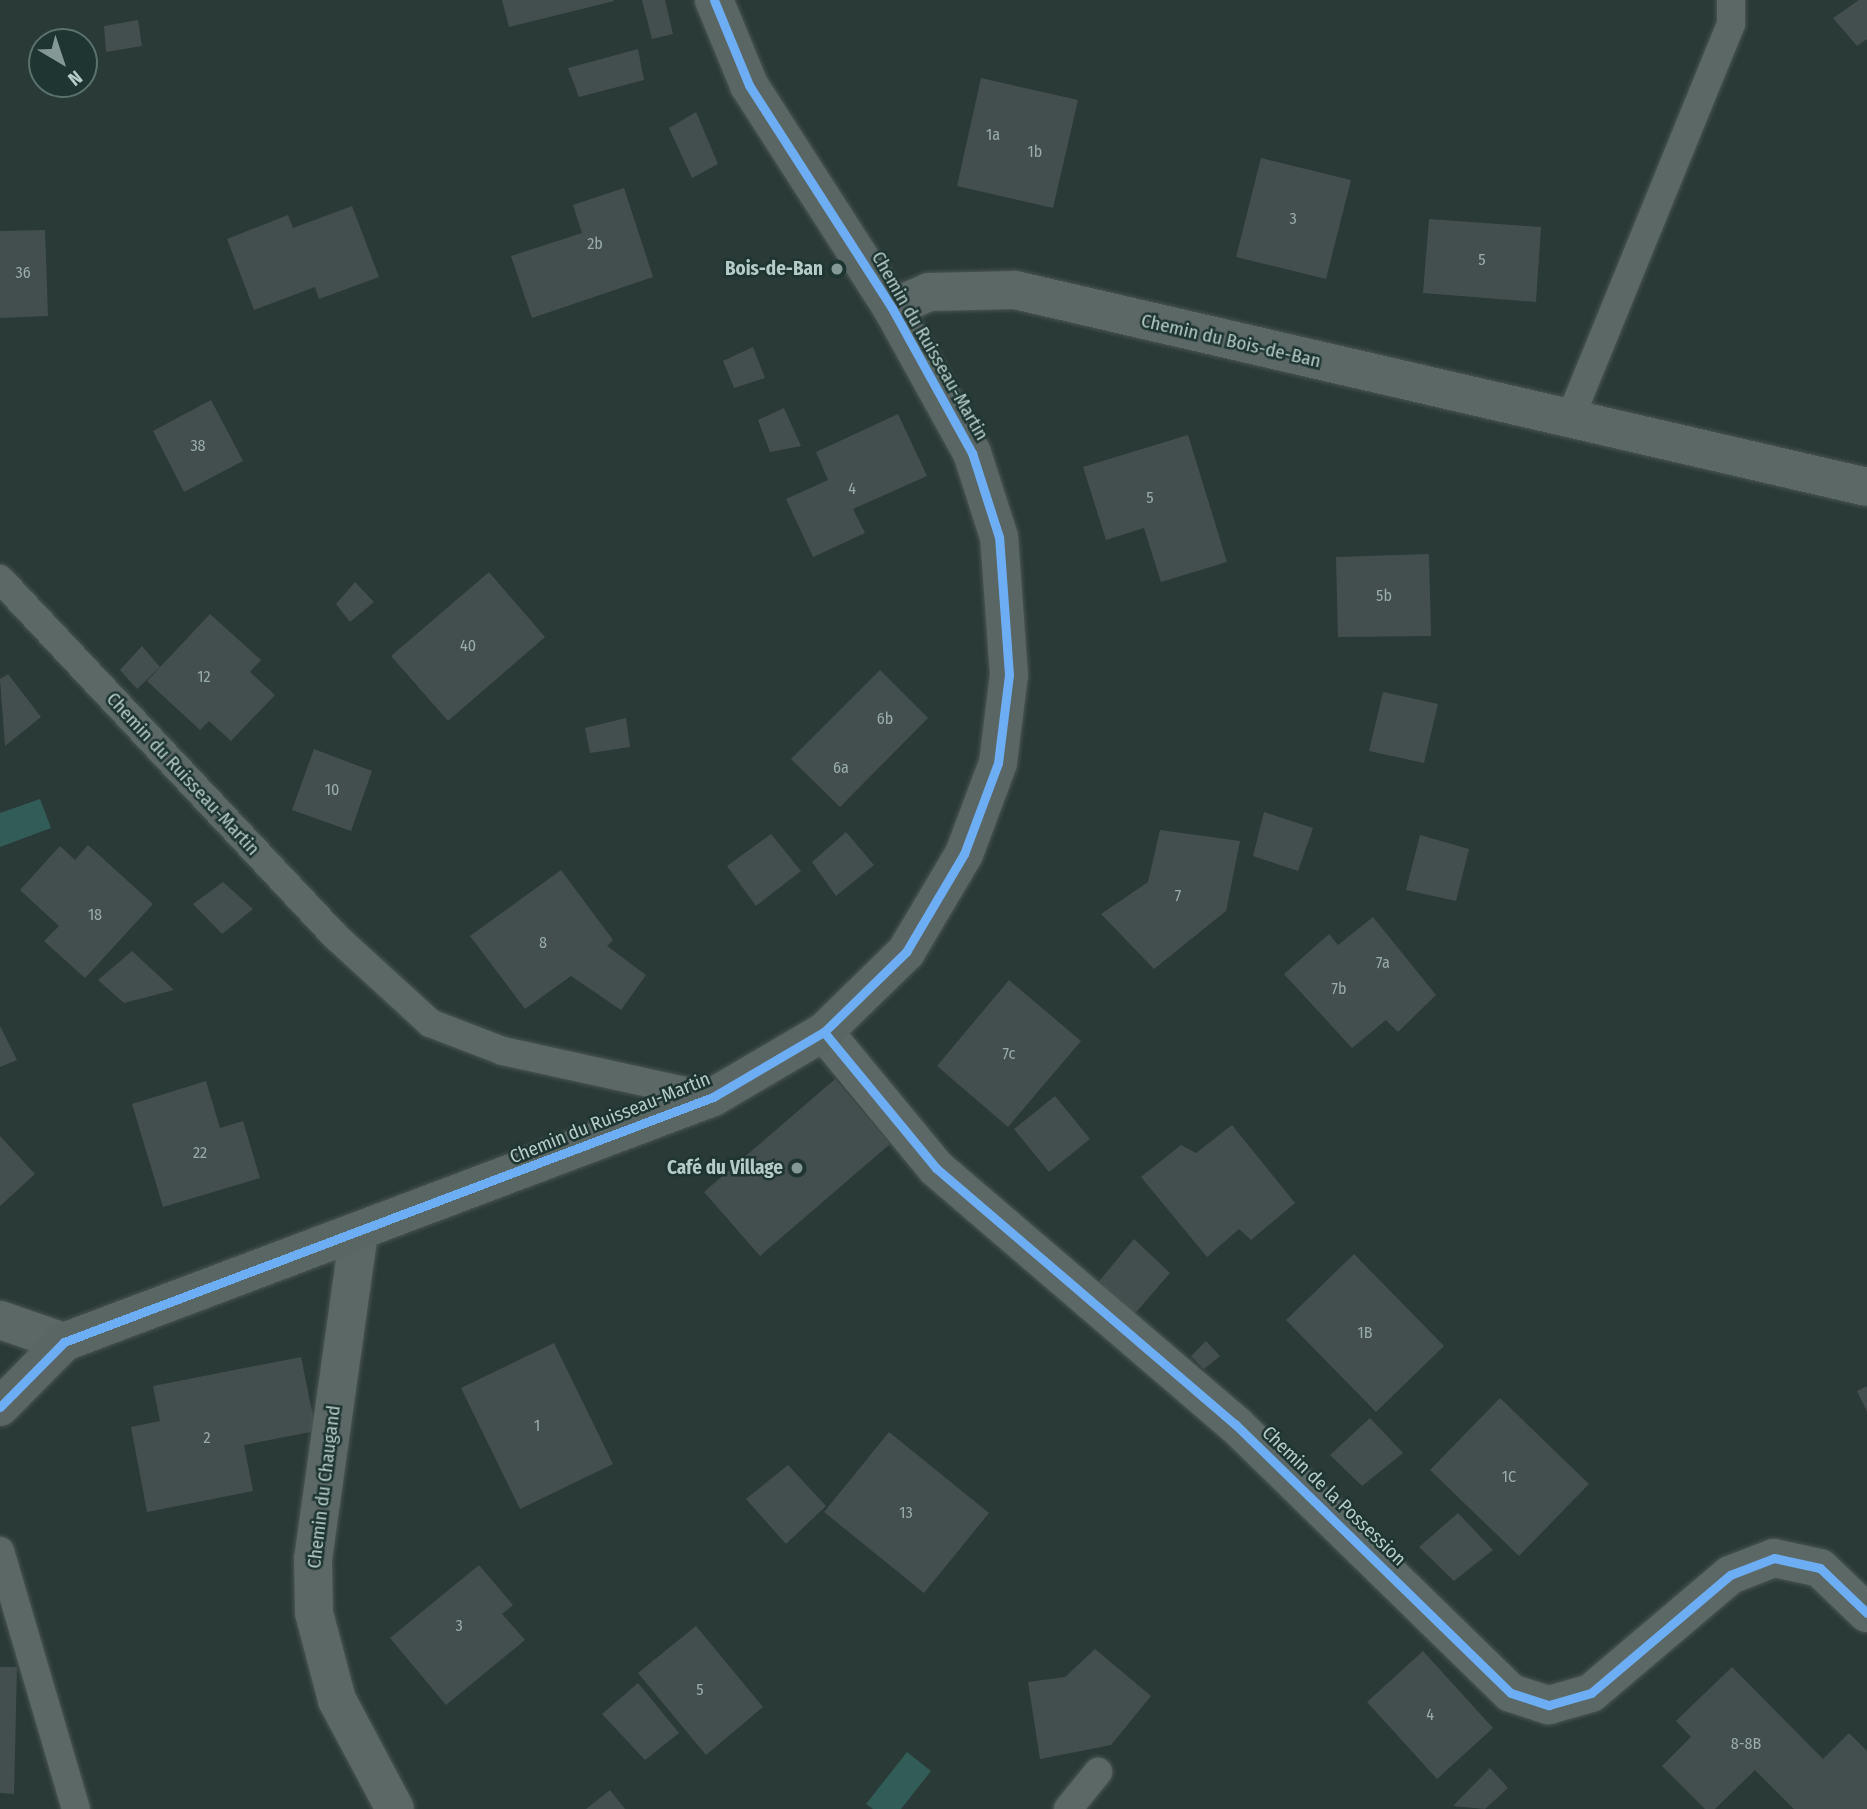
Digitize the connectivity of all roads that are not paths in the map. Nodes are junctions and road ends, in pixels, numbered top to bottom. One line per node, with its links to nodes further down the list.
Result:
1 (714, 0): 3 (street, Chemin du Ruisseau-Martin)
2 (1731, 0): 4 (lane)
3 (892, 307): 4 (street, Chemin du Bois-de-Ban); 7 (street, Chemin du Ruisseau-Martin)
4 (1569, 421): 5 (street, Chemin du Bois-de-Ban)
5 (1867, 487)
6 (0, 579): 8 (lane, Chemin du Ruisseau-Martin)
7 (824, 1032): 8 (street, Chemin du Ruisseau-Martin); 14 (street, Chemin de la Possession)
8 (713, 1097): 9 (street, Chemin du Ruisseau-Martin)
9 (359, 1232): 11 (street, Chemin du Ruisseau-Martin); 17 (street, Chemin du Chaugand)
10 (0, 1320): 11 (street)
11 (64, 1342): 12 (street, Chemin du Ruisseau-Martin)
12 (0, 1407)
13 (0, 1550): 16 (lane)
14 (1867, 1613)
15 (1098, 1772): 18 (lane)
16 (76, 1809)
17 (395, 1809)
18 (1068, 1809)

